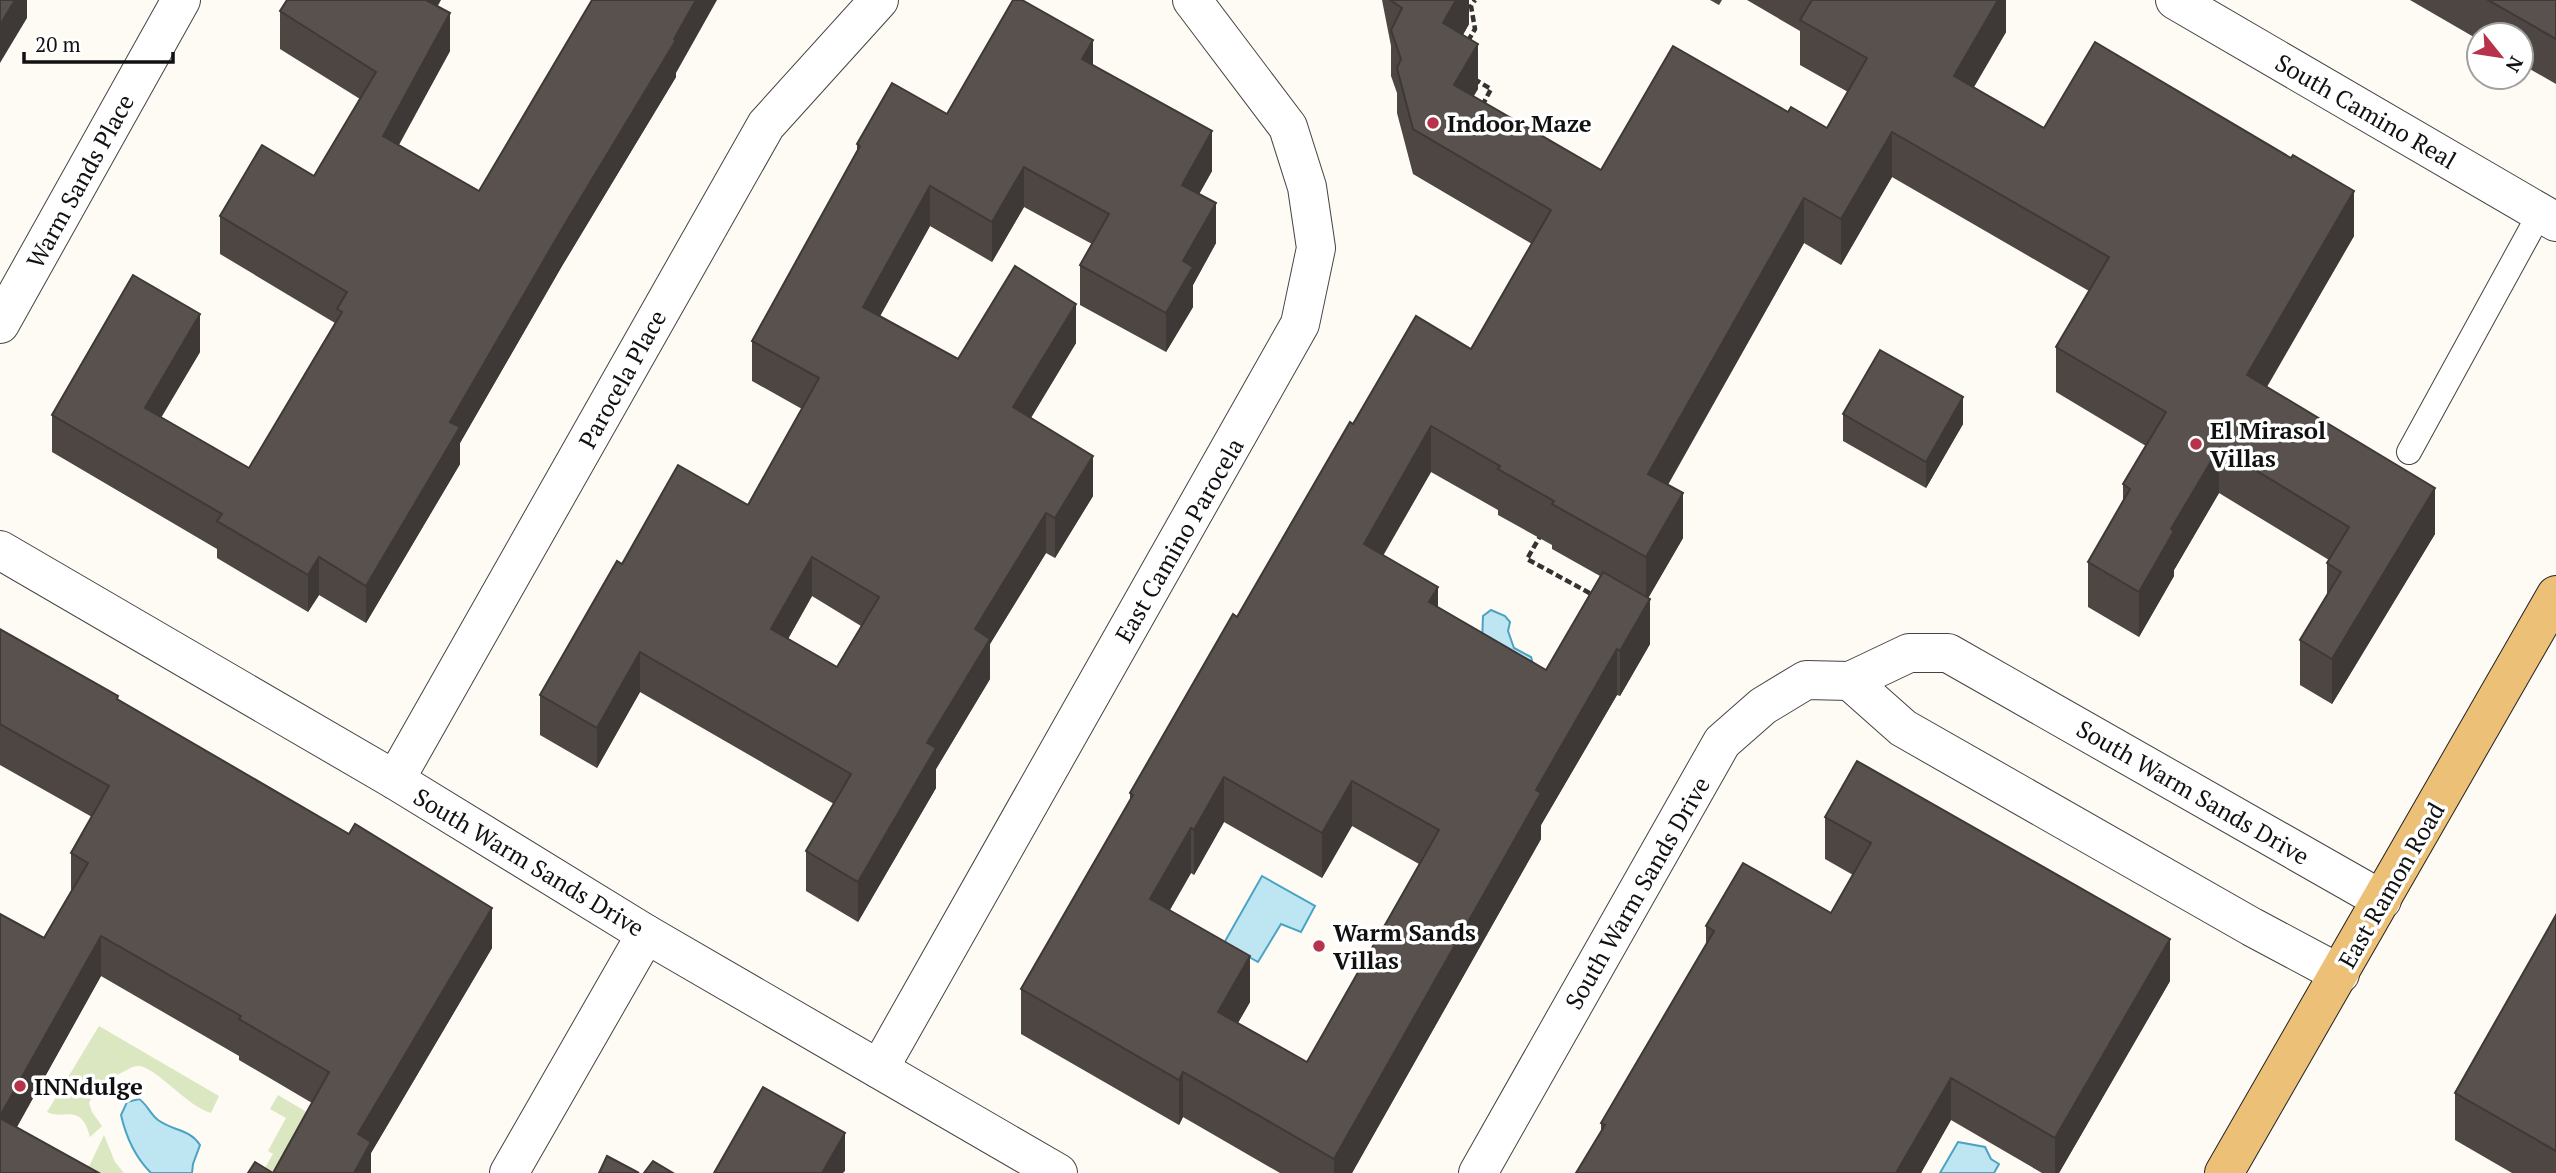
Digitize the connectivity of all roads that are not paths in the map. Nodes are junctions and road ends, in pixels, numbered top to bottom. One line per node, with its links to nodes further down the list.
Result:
1 (181, 0): 6 (street, Warm Sands Place)
2 (879, 0): 11 (street, Parocela Place)
3 (1192, 0): 15 (street, East Camino Parocela)
4 (2175, 0): 5 (street, South Camino Real)
5 (2548, 218): 7 (lane)
6 (0, 324)
7 (2409, 452)
8 (0, 550): 11 (street, South Warm Sands Drive)
9 (2556, 595): 12 (main road, East Ramon Road)
10 (1850, 681): 12 (street, South Warm Sands Drive); 14 (street); 18 (street, South Warm Sands Drive)
11 (395, 780): 13 (street, South Warm Sands Drive)
12 (2382, 900): 14 (main road, East Ramon Road)
13 (646, 934): 15 (street, South Warm Sands Drive); 16 (street)
14 (2340, 974): 19 (main road, East Ramon Road)
15 (878, 1069): 17 (street, South Warm Sands Drive)
16 (509, 1173)
17 (1058, 1173)
18 (1478, 1173)
19 (2224, 1173)

